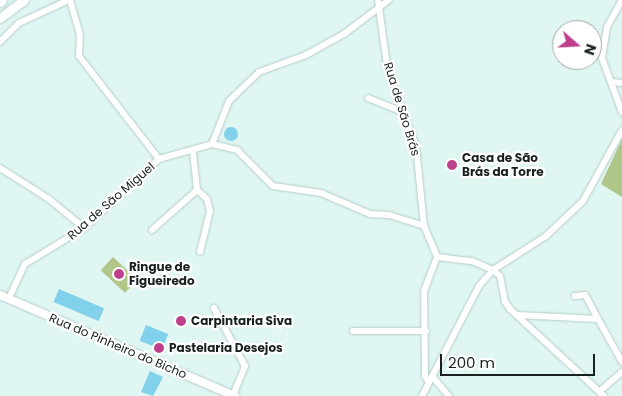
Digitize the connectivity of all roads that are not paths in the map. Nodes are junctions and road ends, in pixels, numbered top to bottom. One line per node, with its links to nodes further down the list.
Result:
1 (24, 0): 8 (highway)
2 (70, 0): 9 (street); 18 (street)
3 (378, 0): 6 (street, Rua de São Brás)
4 (389, 0): 6 (street)
5 (619, 1): 7 (street)
6 (380, 8): 13 (street, Rua de São Brás); 16 (street)
7 (619, 11): 10 (street)
8 (0, 18)
9 (0, 42)
10 (611, 82): 11 (street); 14 (street)
11 (622, 83)
12 (368, 98): 13 (street)
13 (402, 112): 21 (street, Rua de São Brás)
14 (622, 112)
15 (622, 130): 26 (street)
16 (212, 144): 17 (street, Rua de São Miguel); 21 (street)
17 (193, 151): 18 (street, Rua de São Miguel); 20 (street)
18 (159, 159): 22 (street, Rua de São Miguel)
19 (0, 168): 22 (street)
20 (197, 190): 23 (street); 24 (street)
21 (424, 226): 25 (street, Rua de São Brás)
22 (84, 228): 29 (street, Rua de São Miguel)
23 (152, 230)
24 (200, 252)
25 (437, 257): 26 (street); 33 (street)
26 (493, 270): 31 (street); 37 (street)
27 (0, 295): 29 (main road, Rua do Pinheiro do Bicho)
28 (575, 296): 32 (street)
29 (9, 298): 39 (main road, Rua do Pinheiro do Bicho)
30 (214, 308): 39 (street)
31 (517, 315): 32 (street); 38 (street)
32 (598, 318): 35 (street)
33 (426, 330): 34 (street); 37 (street)
34 (353, 331)
35 (622, 362)
36 (622, 372): 38 (street)
37 (430, 379): 40 (street); 41 (street)
38 (602, 393)
39 (234, 395)
40 (422, 396)
41 (449, 396)

